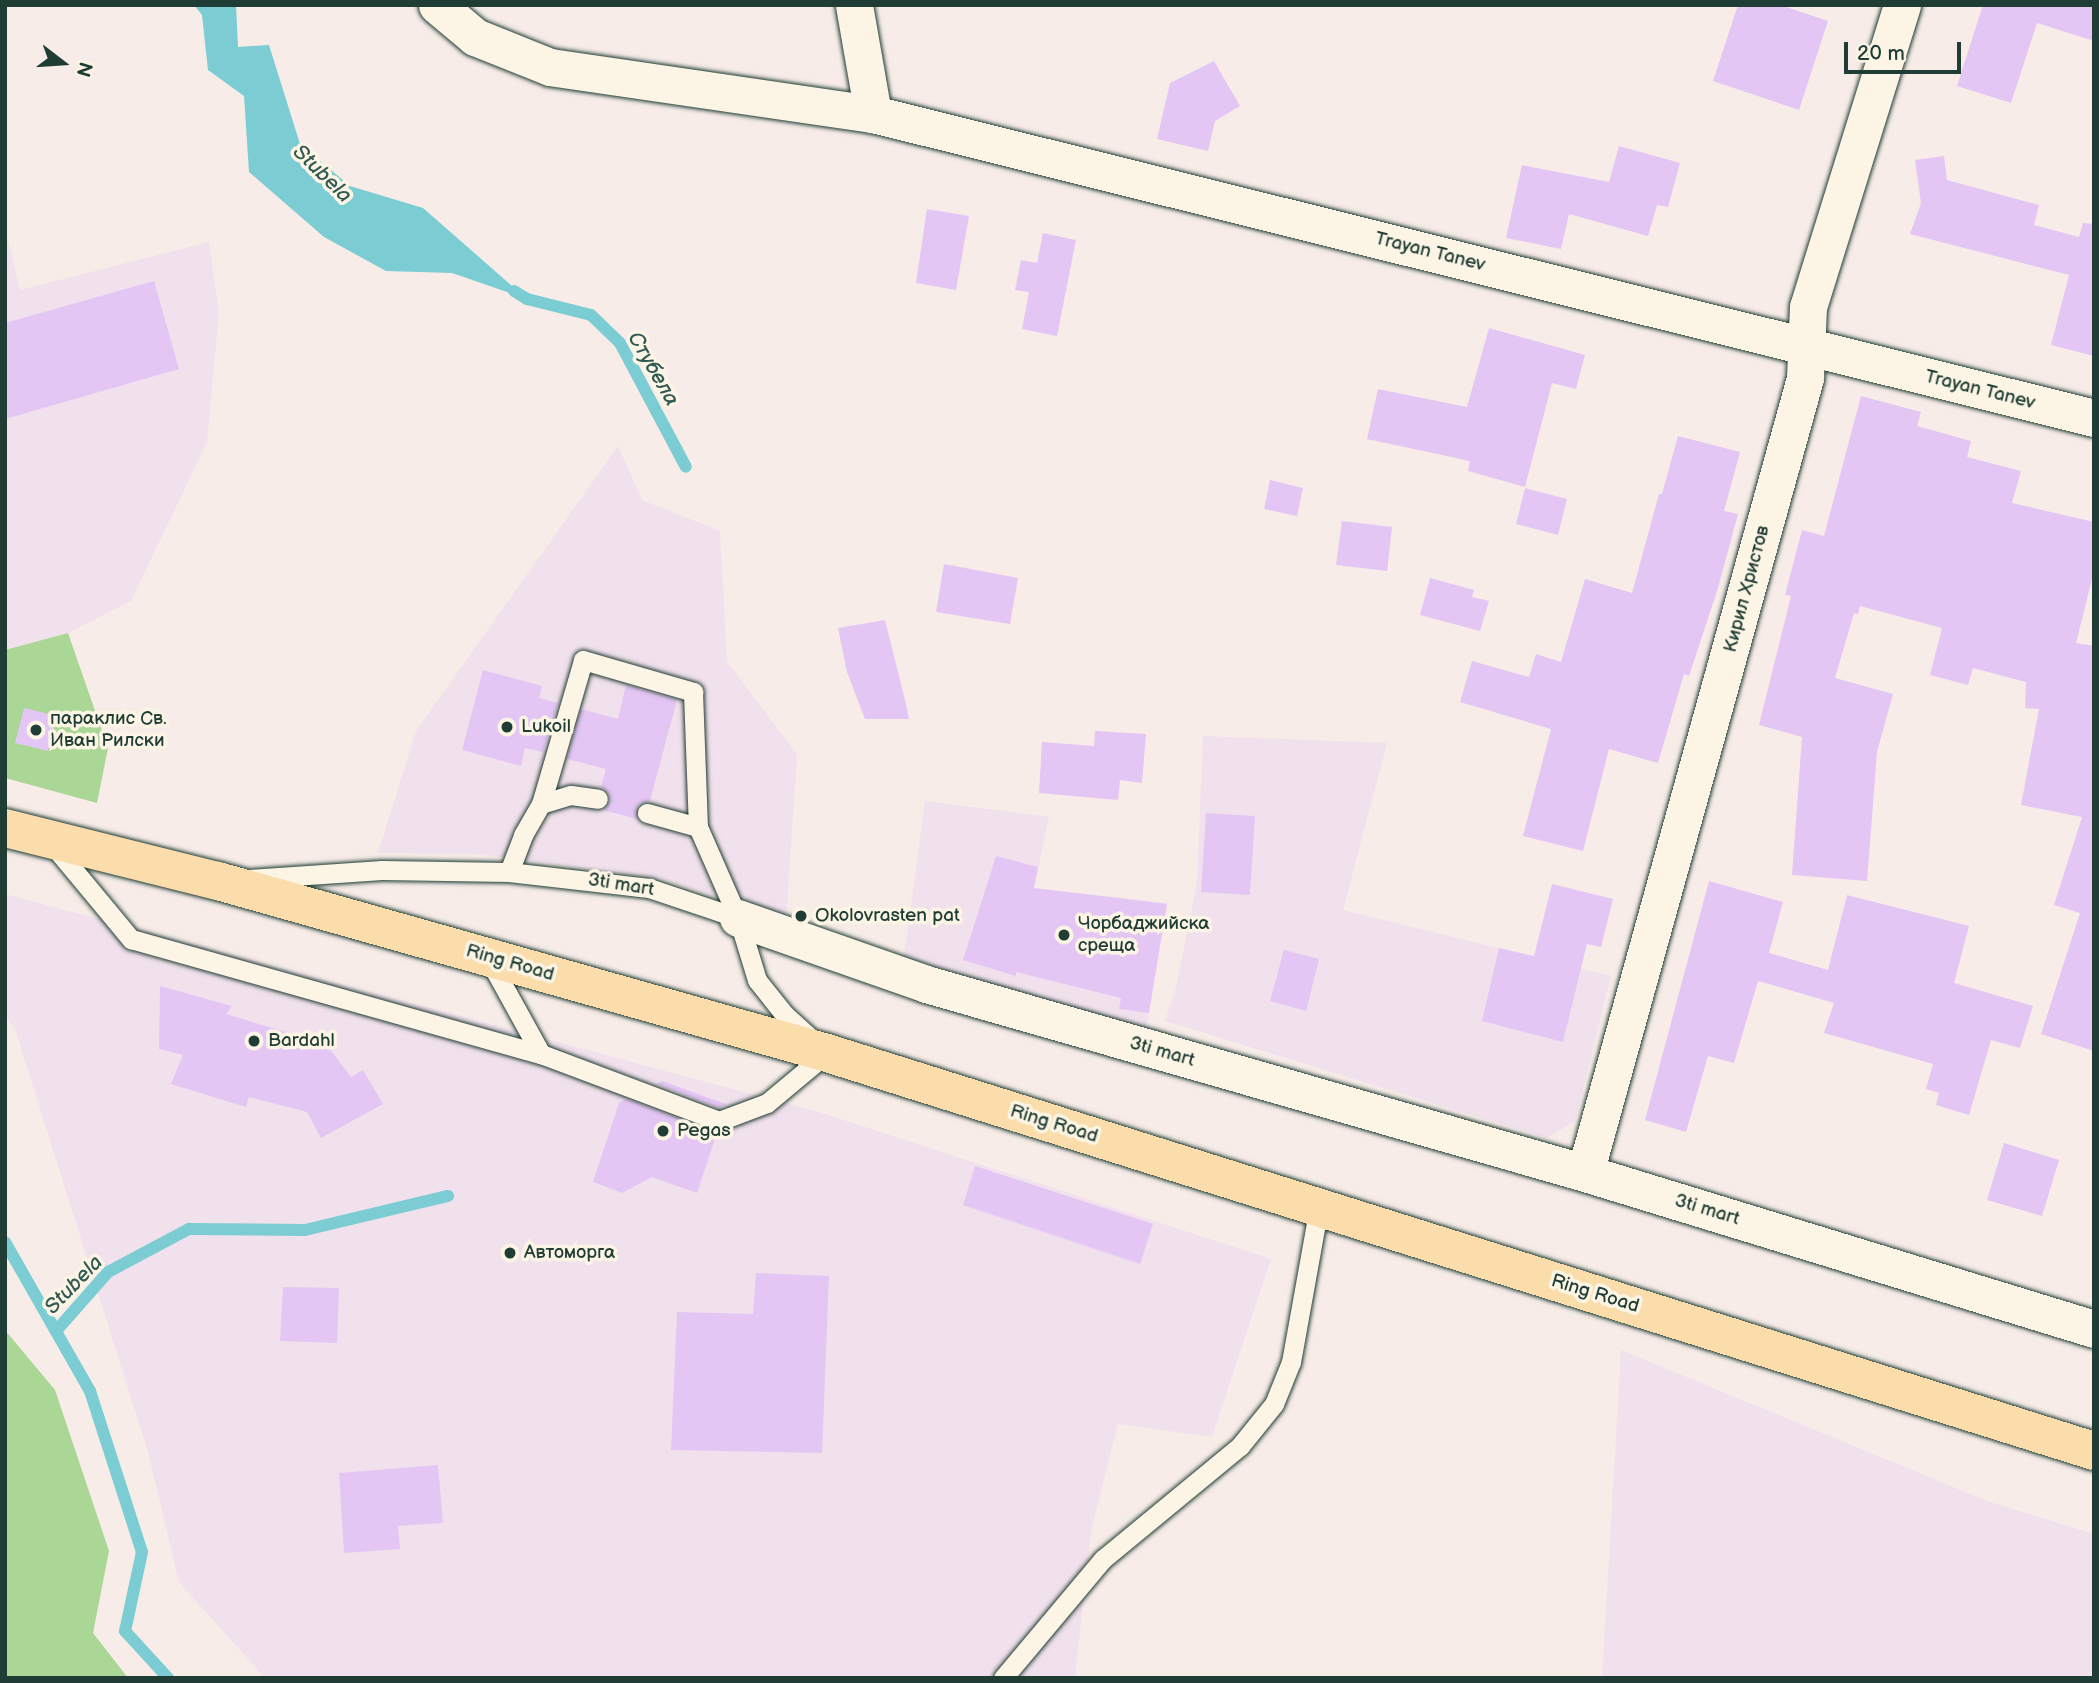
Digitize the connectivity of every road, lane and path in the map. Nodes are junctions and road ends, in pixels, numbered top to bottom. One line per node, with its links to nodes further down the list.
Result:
1 (437, 5): 4 (street, Trayan Tanev)
2 (854, 5): 4 (street)
3 (1902, 5): 5 (street, Кирил Христов)
4 (873, 114): 5 (street, Trayan Tanev)
5 (1806, 346): 6 (street, Trayan Tanev); 19 (street, Кирил Христов)
6 (2094, 418)
7 (598, 799): 8 (lane)
8 (541, 804): 10 (lane); 13 (lane)
9 (647, 813): 10 (lane)
10 (698, 827): 15 (lane)
11 (5, 828): 12 (highway, Ring Road)
12 (47, 838): 14 (highway, Ring Road); 18 (lane)
13 (509, 872): 14 (lane, 3ti mart); 15 (lane, 3ti mart)
14 (218, 881): 16 (highway, Ring Road)
15 (738, 918): 17 (lane); 19 (street, 3ti mart)
16 (487, 956): 17 (highway, Ring Road); 18 (lane)
17 (827, 1053): 18 (lane); 20 (highway, Ring Road)
18 (541, 1054)
19 (1585, 1173): 21 (street, 3ti mart)
20 (1319, 1207): 22 (highway, Ring Road); 23 (lane)
21 (2094, 1329)
22 (2094, 1451)
23 (1003, 1678)

